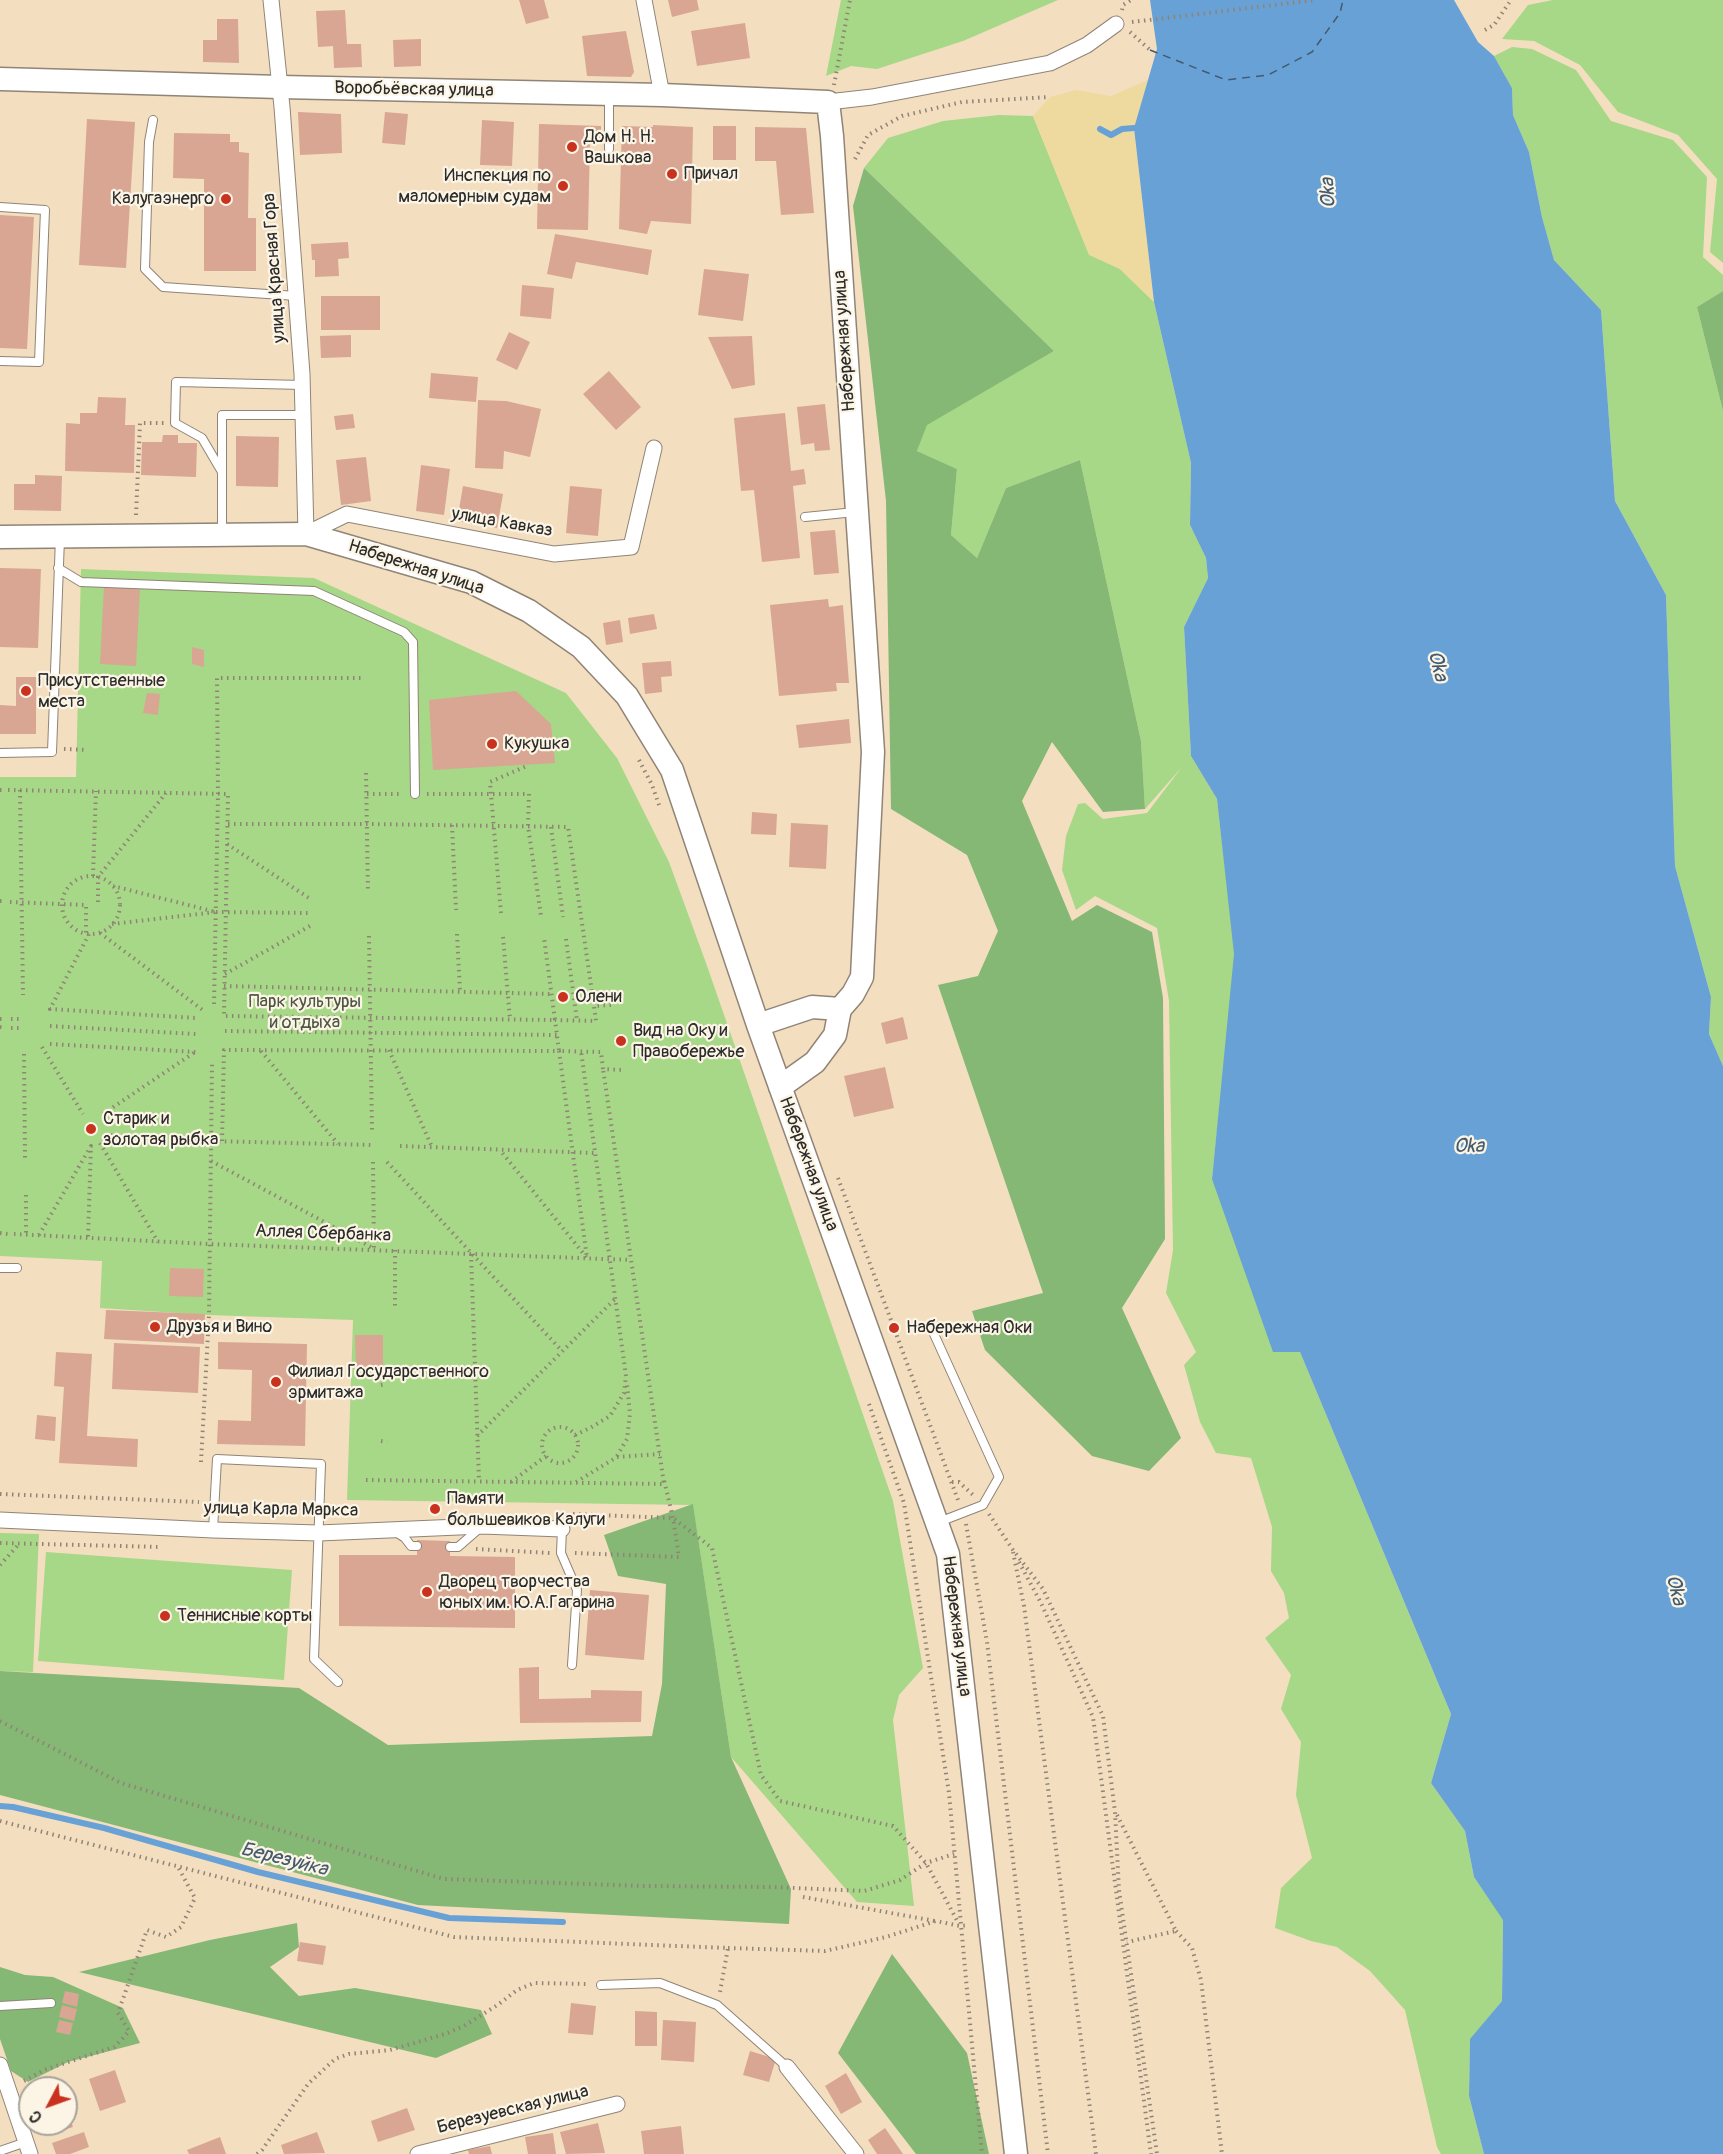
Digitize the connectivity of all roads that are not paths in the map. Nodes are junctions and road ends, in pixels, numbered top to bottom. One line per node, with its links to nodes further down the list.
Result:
1 (271, 0): 5 (street, улица Красная Гора)
2 (644, 0): 7 (street)
3 (1116, 24): 8 (street)
4 (0, 79): 5 (main road, Воробьёвская улица)
5 (280, 87): 6 (main road, Воробьёвская улица); 12 (street, улица Красная Гора)
6 (609, 94): 7 (main road, Воробьёвская улица); 10 (lane)
7 (662, 95): 8 (main road, Воробьёвская улица)
8 (828, 102): 18 (main road, Набережная улица)
9 (153, 120): 12 (lane)
10 (609, 149)
11 (0, 207): 13 (lane)
12 (297, 296): 14 (street, улица Красная Гора)
13 (0, 361)
14 (303, 385): 15 (street, улица Красная Гора); 17 (lane)
15 (303, 415): 17 (lane); 20 (street, улица Красная Гора)
16 (654, 448): 20 (street, улица Кавказ)
17 (222, 472): 21 (lane)
18 (856, 512): 19 (lane); 27 (main road, Набережная улица)
19 (805, 517)
20 (306, 534): 21 (main road, Набережная улица); 28 (main road, Набережная улица)
21 (222, 535): 23 (main road, Набережная улица)
22 (0, 537): 23 (main road, Набережная улица)
23 (60, 537): 24 (lane)
24 (58, 568): 25 (lane); 26 (lane)
25 (0, 753)
26 (415, 794)
27 (840, 1009): 28 (main road); 29 (main road, Набережная улица)
28 (758, 1024): 29 (main road, Набережная улица)
29 (780, 1087): 34 (main road, Набережная улица)
30 (0, 1268): 31 (lane)
31 (17, 1269)
32 (934, 1334): 34 (lane)
33 (0, 1520): 38 (street, улица Карла Маркса)
34 (938, 1523): 54 (main road, Набережная улица)
35 (482, 1526): 36 (street, улица Карла Маркса); 37 (street, улица Карла Маркса); 41 (lane)
36 (392, 1529): 39 (street, улица Карла Маркса); 40 (lane)
37 (562, 1529): 42 (lane)
38 (213, 1530): 39 (street, улица Карла Маркса); 39 (lane)
39 (319, 1533): 43 (lane)
40 (417, 1546)
41 (450, 1546)
42 (572, 1665)
43 (338, 1682)
44 (601, 1985): 48 (lane)
45 (51, 2002): 46 (lane)
46 (0, 2006)
47 (0, 2065): 50 (street)
48 (787, 2067): 53 (street)
49 (617, 2104): 52 (street, Березуевская улица)
50 (28, 2148): 51 (lane)
51 (0, 2151)
52 (418, 2154)
53 (856, 2154)
54 (1016, 2154)

